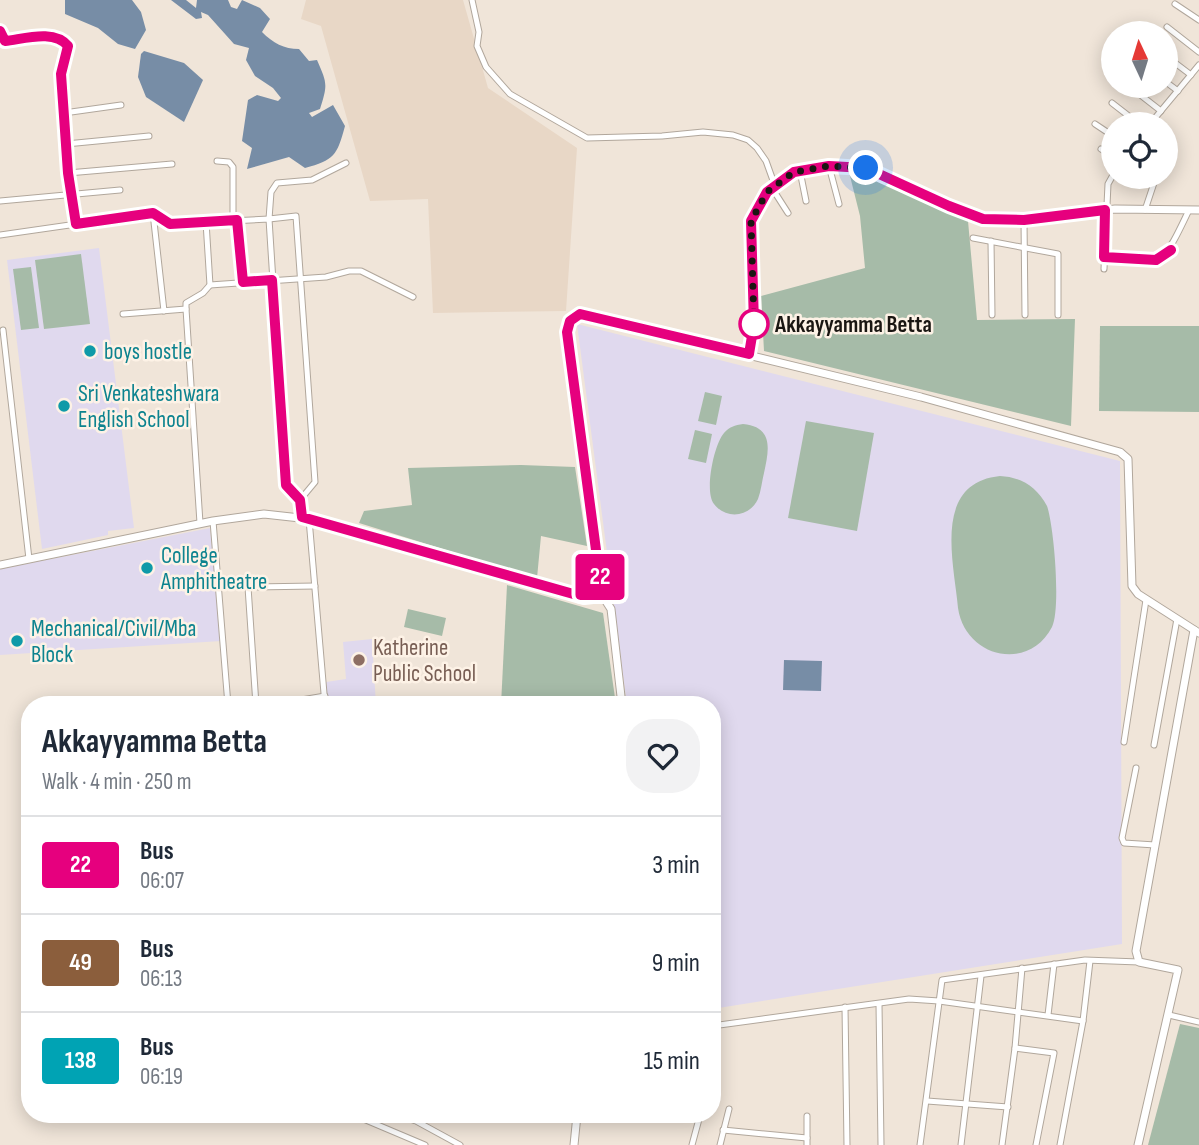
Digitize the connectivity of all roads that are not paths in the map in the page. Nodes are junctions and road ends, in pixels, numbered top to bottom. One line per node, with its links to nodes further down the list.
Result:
1 (472, 0): 28 (street)
2 (1175, 4): 3 (street)
3 (1199, 20)
4 (0, 31): 17 (street)
5 (1178, 36): 6 (street)
6 (1199, 52)
7 (1199, 65): 9 (street)
8 (1178, 66): 9 (street)
9 (1191, 75): 10 (street)
10 (1178, 91)
11 (1144, 98): 15 (street)
12 (1172, 98): 15 (street)
13 (1112, 103): 16 (street)
14 (121, 105): 17 (street)
15 (1161, 111)
16 (1124, 112)
17 (64, 113): 21 (street)
18 (1095, 124): 19 (street)
19 (1101, 128)
20 (149, 136): 21 (street)
21 (65, 144): 27 (street)
22 (217, 160): 44 (street)
23 (346, 163): 42 (street)
24 (172, 164): 27 (street)
25 (829, 166): 26 (main road); 35 (street); 43 (main road)
26 (800, 171): 28 (main road); 34 (street)
27 (68, 173): 32 (street)
28 (773, 187): 41 (street); 65 (main road)
29 (1107, 189): 37 (street)
30 (1152, 189): 36 (street)
31 (121, 190): 32 (street)
32 (71, 193): 33 (street); 46 (street)
33 (0, 201)
34 (806, 201)
35 (839, 204)
36 (1145, 209): 37 (main road); 38 (main road)
37 (1105, 210): 43 (main road); 51 (street)
38 (1189, 210): 39 (main road); 51 (street)
39 (1199, 210)
40 (153, 213): 45 (street); 46 (street); 59 (street)
41 (788, 213)
42 (269, 219): 44 (street); 53 (street); 54 (street)
43 (1024, 220): 50 (street)
44 (235, 221): 45 (street); 55 (street)
45 (206, 222): 56 (street)
46 (76, 224): 47 (street)
47 (0, 235)
48 (973, 238): 49 (street)
49 (991, 241): 50 (street); 61 (street)
50 (1024, 246): 62 (street); 63 (street)
51 (1104, 257): 52 (street)
52 (1104, 270)
53 (300, 278): 54 (street); 57 (street); 66 (street)
54 (272, 280): 55 (street); 66 (street)
55 (243, 282): 56 (street)
56 (210, 285): 58 (street)
57 (414, 297)
58 (186, 309): 59 (street); 69 (street)
59 (164, 311): 60 (street)
60 (123, 314)
61 (992, 315)
62 (1025, 315)
63 (1058, 315)
64 (3, 330): 70 (street)
65 (749, 354): 73 (main road); 74 (main road)
66 (300, 500): 67 (street)
67 (305, 518): 68 (main road); 72 (street); 73 (main road)
68 (213, 521): 69 (main road); 77 (street)
69 (200, 523): 70 (main road)
70 (29, 559): 71 (main road)
71 (0, 565)
72 (315, 586): 78 (street); 79 (street)
73 (602, 595): 80 (main road)
74 (1146, 600): 75 (main road); 81 (street)
75 (1177, 619): 76 (main road); 82 (street)
76 (1197, 631): 84 (main road)
77 (227, 696)
78 (255, 696)
79 (325, 696)
80 (621, 696)
81 (1124, 742)
82 (1154, 745)
83 (1136, 768): 84 (street)
84 (1155, 845): 86 (main road)
85 (1090, 961): 86 (street); 87 (street); 97 (street)
86 (1139, 962): 96 (main road)
87 (1054, 964): 88 (street); 95 (street)
88 (1022, 968): 89 (street); 94 (street)
89 (981, 976): 90 (street); 93 (street)
90 (939, 1001): 91 (street); 93 (street); 101 (street)
91 (879, 1004): 92 (street); 120 (street)
92 (845, 1007): 99 (street); 119 (street)
93 (977, 1007): 94 (street); 102 (street)
94 (1017, 1013): 95 (street); 100 (street)
95 (1048, 1015): 97 (street)
96 (1169, 1015): 98 (street); 126 (main road)
97 (1083, 1021): 125 (street)
98 (1199, 1022)
99 (721, 1025)
100 (1015, 1048): 103 (street); 124 (street)
101 (927, 1101): 102 (street); 121 (street)
102 (966, 1104): 103 (street); 122 (street)
103 (1008, 1107): 123 (street)
104 (729, 1108): 111 (street)
105 (807, 1116): 113 (street)
106 (374, 1123): 112 (street)
107 (415, 1123): 112 (street)
108 (420, 1123): 115 (street)
109 (576, 1123): 116 (main road)
110 (698, 1123): 117 (street)
111 (723, 1130): 113 (street); 118 (street)
112 (407, 1136): 114 (street)
113 (807, 1142)
114 (425, 1145)
115 (460, 1145)
116 (574, 1145)
117 (692, 1145)
118 (720, 1145)
119 (847, 1145)
120 (881, 1145)
121 (920, 1145)
122 (961, 1145)
123 (1002, 1145)
124 (1036, 1145)
125 (1060, 1145)
126 (1138, 1145)

